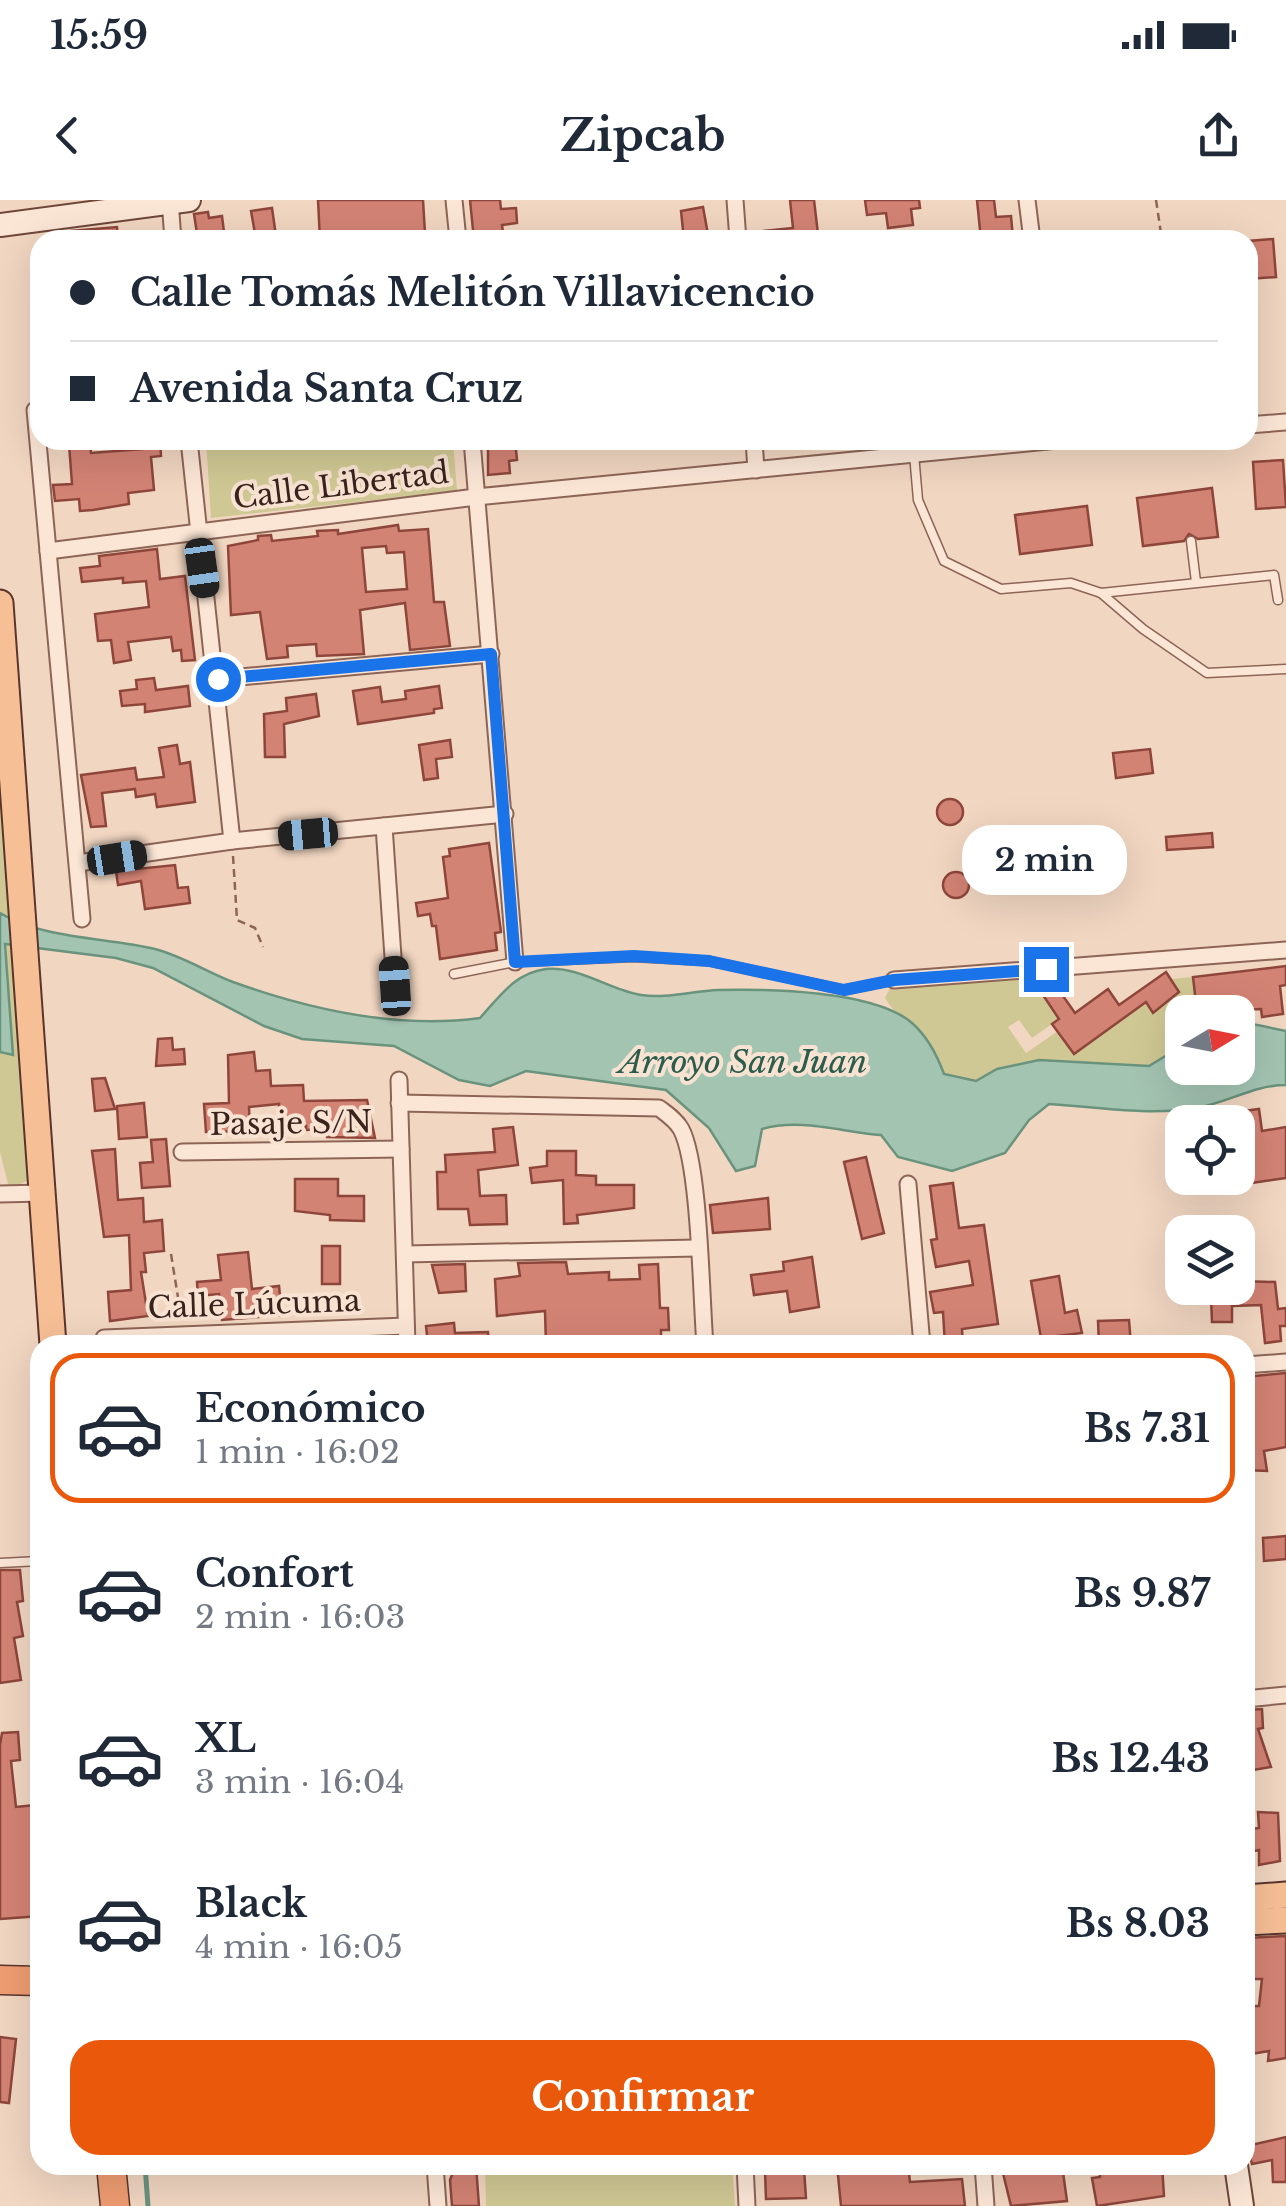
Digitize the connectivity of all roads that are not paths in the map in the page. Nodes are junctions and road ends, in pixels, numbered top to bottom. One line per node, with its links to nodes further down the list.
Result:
1 (454, 200): 7 (street)
2 (735, 200): 8 (street)
3 (1027, 200): 9 (street)
4 (176, 201): 5 (main road); 6 (street)
5 (0, 225)
6 (174, 230)
7 (457, 230)
8 (737, 230)
9 (1031, 230)
10 (1286, 422): 11 (street)
11 (1258, 424)
12 (39, 450): 22 (street)
13 (190, 450): 20 (street)
14 (473, 450): 19 (street)
15 (755, 450): 18 (street)
16 (955, 450): 17 (street, Calle Libertad)
17 (914, 454): 18 (street, Calle Libertad); 24 (lane)
18 (756, 470): 19 (street, Calle Libertad)
19 (476, 497): 20 (street, Calle Libertad); 27 (street)
20 (196, 531): 22 (street, Calle Libertad); 29 (street)
21 (1191, 541): 23 (lane)
22 (48, 551): 33 (street)
23 (1196, 582): 24 (lane); 25 (lane)
24 (1100, 592): 28 (lane)
25 (1278, 600)
26 (0, 602): 45 (main road)
27 (491, 654): 29 (street); 30 (street)
28 (1286, 669)
29 (218, 679): 32 (street)
30 (505, 814): 31 (street); 36 (street)
31 (384, 826): 32 (street); 39 (street)
32 (232, 841): 33 (street)
33 (78, 864): 34 (street)
34 (82, 919)
35 (1286, 950): 38 (street)
36 (515, 962): 37 (lane); 38 (lane)
37 (454, 974)
38 (894, 980)
39 (395, 986)
40 (399, 1080): 41 (street)
41 (400, 1102): 42 (street); 47 (street)
42 (401, 1149): 43 (street, Pasaje S/N); 48 (street)
43 (182, 1152)
44 (908, 1184): 54 (street)
45 (42, 1193): 46 (street); 50 (main road)
46 (0, 1194)
47 (697, 1248): 48 (street); 53 (street)
48 (405, 1254): 49 (street)
49 (406, 1326): 51 (street, Calle Lúcuma); 52 (street)
50 (52, 1335)
51 (164, 1335)
52 (406, 1335)
53 (703, 1335)
54 (921, 1335)
55 (1286, 1362): 56 (street)
56 (1255, 1364)
57 (30, 1562): 58 (lane)
58 (0, 1563)
59 (1286, 1695): 60 (street)
60 (1255, 1698)
61 (1286, 1895): 62 (main road)
62 (1255, 1897)
63 (1286, 1920): 64 (main road)
64 (1255, 1922)
65 (0, 1980): 66 (highway)
66 (30, 1981)
67 (112, 2175): 72 (highway)
68 (436, 2175): 73 (street)
69 (745, 2175): 74 (street)
70 (984, 2175): 75 (street)
71 (1237, 2175): 76 (main road)
72 (114, 2206)
73 (438, 2206)
74 (747, 2206)
75 (986, 2206)
76 (1242, 2206)

